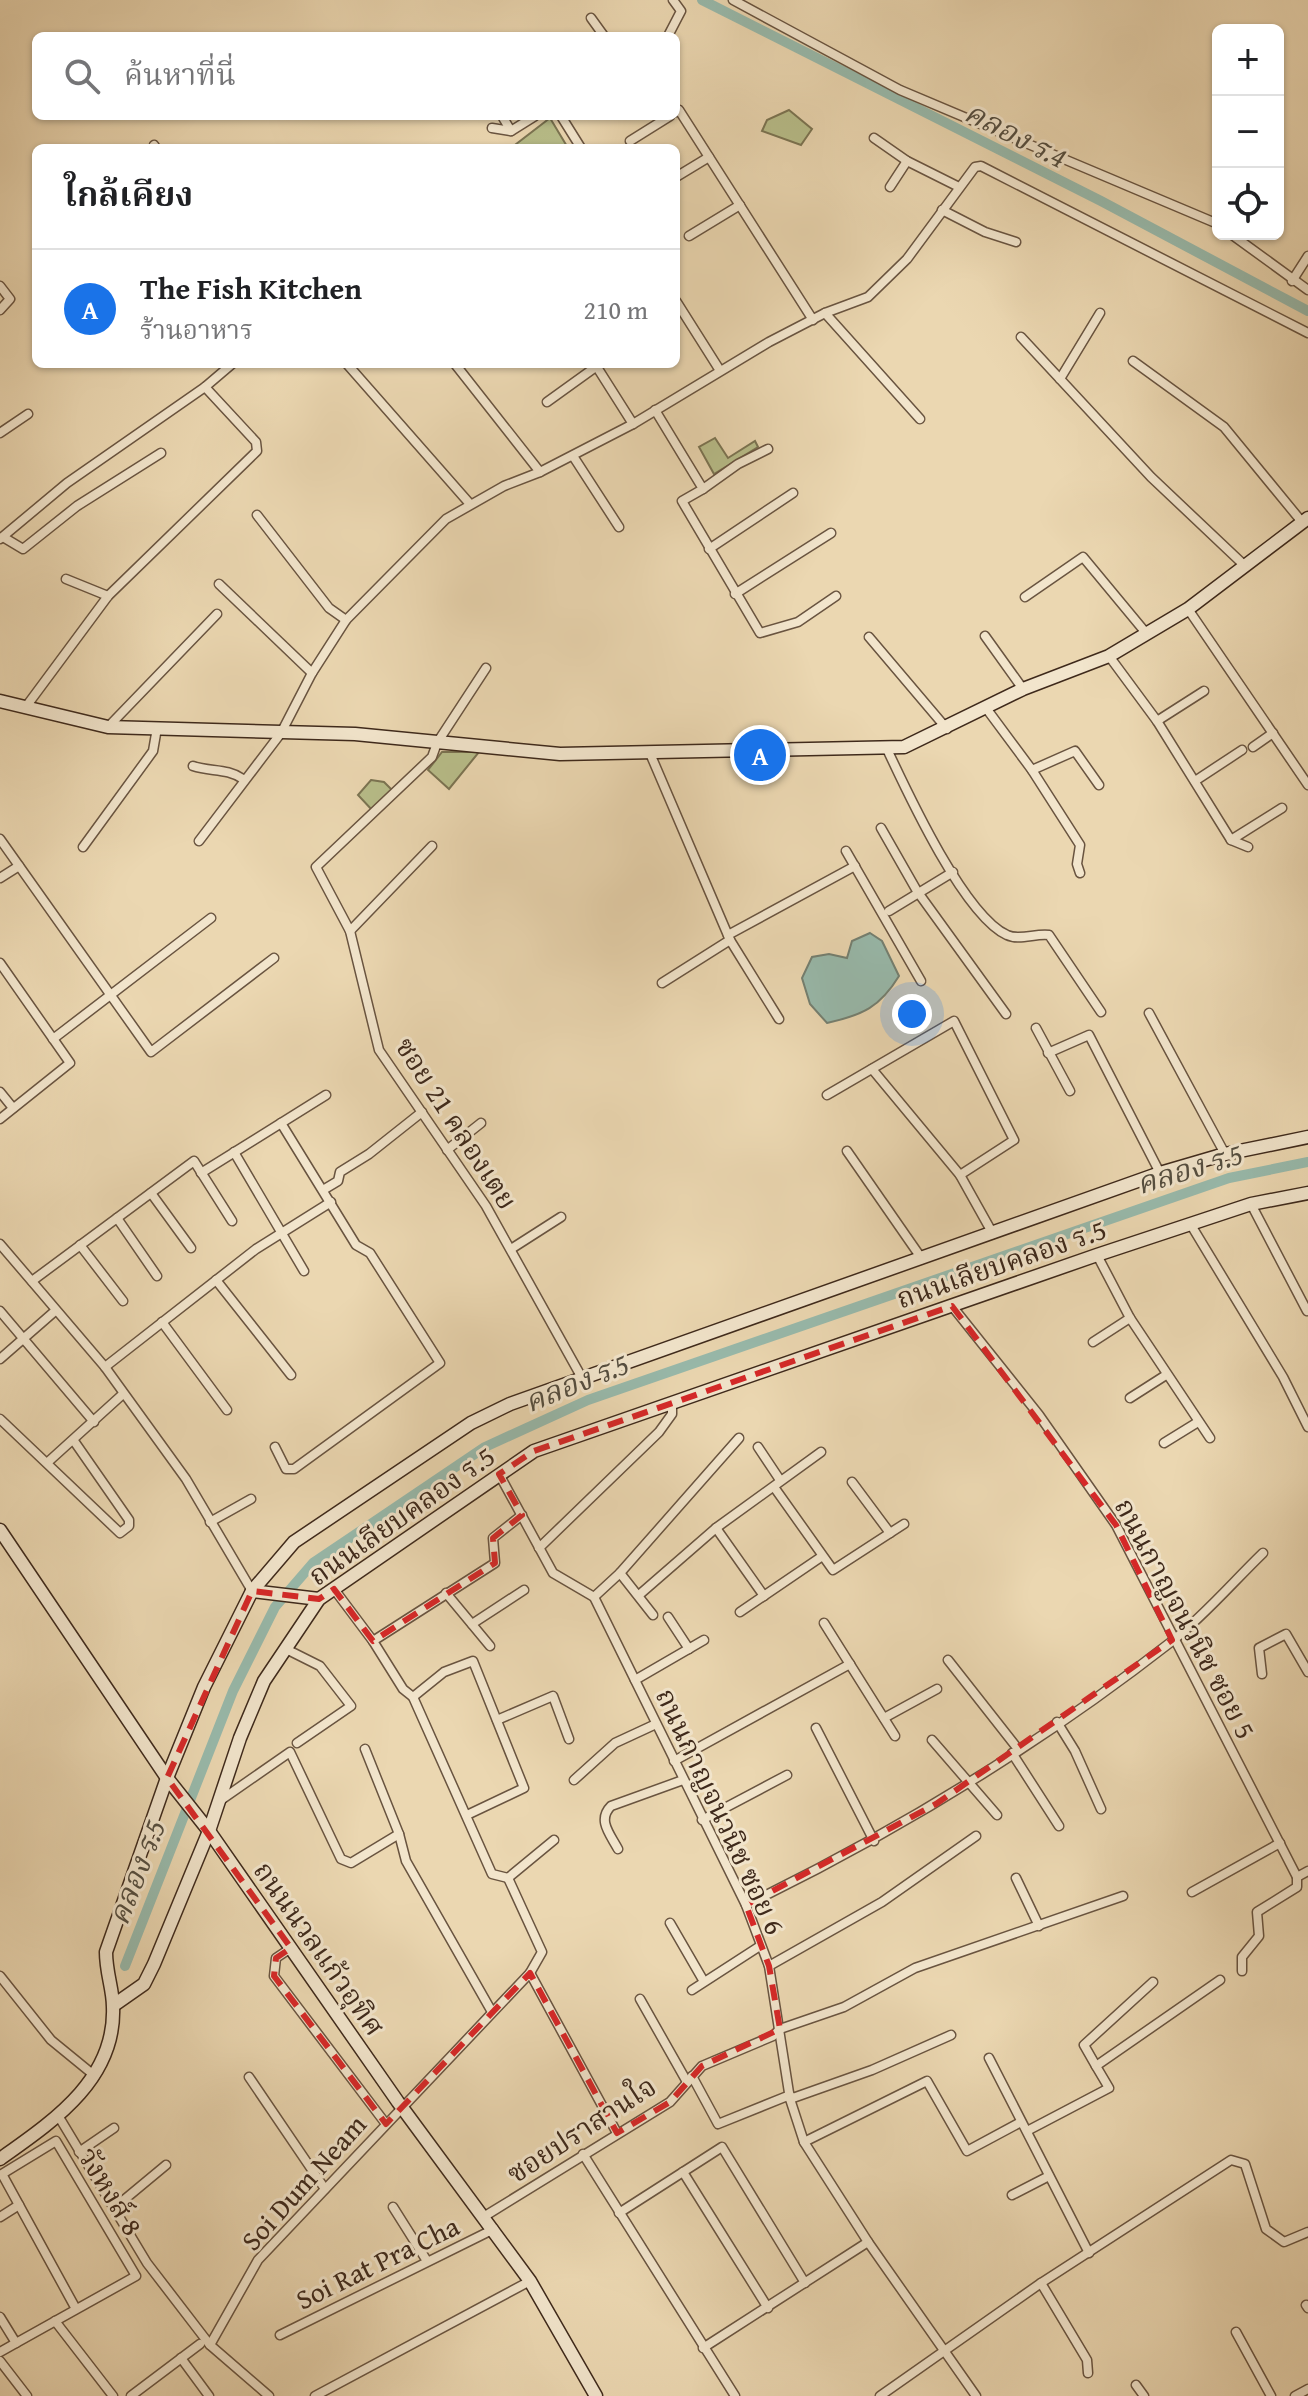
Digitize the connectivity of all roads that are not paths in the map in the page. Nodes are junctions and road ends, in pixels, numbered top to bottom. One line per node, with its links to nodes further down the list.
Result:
1 (673, 0): 5 (street)
2 (733, 0): 23 (street)
3 (591, 18): 4 (street)
4 (601, 32)
5 (670, 32)
6 (680, 112): 16 (street)
7 (504, 120): 12 (street)
8 (529, 120): 12 (street)
9 (564, 120): 15 (street)
10 (664, 120): 14 (street)
11 (492, 128): 12 (street)
12 (511, 131)
13 (874, 138): 17 (street)
14 (630, 141)
15 (578, 144)
16 (709, 157): 18 (street); 21 (street)
17 (907, 161): 19 (street); 20 (street)
18 (680, 175)
19 (890, 187)
20 (959, 187): 22 (street); 36 (street)
21 (740, 205): 24 (street); 35 (street)
22 (942, 210): 26 (street); 33 (street)
23 (1212, 221)
24 (689, 236)
25 (1239, 240): 28 (street)
26 (1016, 242)
27 (1308, 256): 28 (street)
28 (1292, 281): 30 (street)
29 (0, 286): 32 (street)
30 (1308, 290)
31 (680, 307): 44 (street)
32 (0, 310)
33 (825, 313): 35 (street); 50 (street)
34 (1100, 313): 45 (street)
35 (813, 320): 44 (street)
36 (1308, 333)
37 (1021, 337): 45 (street)
38 (1133, 361): 61 (street)
39 (227, 368): 46 (street)
40 (351, 368): 59 (street)
41 (458, 368): 56 (street)
42 (592, 368): 47 (street)
43 (598, 368): 51 (street)
44 (719, 369): 48 (street)
45 (1060, 379): 66 (street)
46 (205, 387): 64 (street); 70 (street)
47 (547, 402)
48 (655, 410): 51 (street); 57 (street)
49 (28, 414): 52 (street)
50 (920, 419)
51 (633, 424): 55 (street)
52 (0, 433)
53 (768, 449): 57 (street)
54 (161, 453): 64 (street)
55 (573, 456): 56 (street); 62 (street)
56 (540, 472): 59 (street)
57 (703, 489): 65 (street)
58 (793, 493): 65 (street)
59 (470, 504): 75 (street)
60 (257, 515): 75 (street)
61 (1305, 520): 66 (street)
62 (619, 527)
63 (831, 533): 69 (street)
64 (1, 538)
65 (709, 549): 69 (street)
66 (1244, 565): 73 (street)
67 (66, 579): 70 (street)
68 (219, 584): 81 (street)
69 (735, 594): 71 (street)
70 (108, 596): 85 (street)
71 (836, 596)
72 (1025, 597): 76 (street)
73 (1188, 609): 76 (street); 92 (street)
74 (217, 614): 88 (street)
75 (346, 620): 81 (street)
76 (1146, 633): 79 (street)
77 (985, 636): 82 (street)
78 (869, 637): 90 (street)
79 (1109, 656): 82 (street); 87 (street)
80 (486, 668): 93 (street)
81 (312, 673): 91 (street)
82 (1023, 689): 86 (street)
83 (1204, 691): 87 (street)
84 (0, 701): 85 (street)
85 (25, 708): 88 (street)
86 (986, 708): 90 (street); 99 (street)
87 (1157, 721): 101 (street)
88 (108, 727): 89 (street)
89 (157, 728): 91 (street); 110 (street)
90 (947, 729): 95 (street)
91 (281, 733): 93 (street); 100 (street)
92 (1273, 733): 94 (street); 103 (street)
93 (437, 743): 96 (street); 121 (street, ซอย 21 คลองเตย)
94 (1253, 747)
95 (887, 749): 96 (street); 115 (street)
96 (649, 750): 122 (street)
97 (1242, 750): 101 (street)
98 (193, 766): 100 (street)
99 (1032, 770): 102 (street); 116 (street)
100 (243, 779): 108 (street)
101 (1195, 781): 107 (street)
102 (1099, 785)
103 (1308, 785)
104 (1282, 808): 107 (street)
105 (881, 828): 118 (street)
106 (0, 839): 113 (street)
107 (1231, 840): 111 (street)
108 (199, 841)
109 (432, 846): 121 (street)
110 (83, 847)
111 (1248, 847)
112 (846, 851): 114 (street)
113 (19, 866): 117 (street); 127 (street)
114 (855, 866): 122 (street); 125 (street)
115 (953, 872): 118 (street); 128 (street)
116 (1080, 873)
117 (0, 878)
118 (917, 891): 119 (street); 130 (street)
119 (889, 911)
120 (211, 918): 127 (street)
121 (350, 931): 141 (street, ซอย 21 คลองเตย)
122 (729, 937): 126 (street); 131 (street)
123 (274, 958): 127 (street)
124 (0, 963): 133 (street)
125 (921, 981)
126 (662, 983)
127 (111, 995): 133 (street)
128 (1101, 1012)
129 (1149, 1013): 149 (street)
130 (1006, 1014)
131 (779, 1019)
132 (1036, 1028): 134 (street)
133 (53, 1039): 140 (street)
134 (1048, 1053): 136 (street); 151 (street)
135 (872, 1069): 139 (street); 152 (street); 152 (street)
136 (1070, 1091)
137 (0, 1092): 140 (street)
138 (326, 1095): 143 (street)
139 (827, 1095)
140 (13, 1108): 142 (street)
141 (422, 1112): 146 (street, ซอย 21 คลองเตย); 153 (street)
142 (0, 1119)
143 (281, 1123): 148 (street); 153 (street)
144 (481, 1123): 146 (street)
145 (1308, 1137): 149 (street, ถนนเลียบคลอง ร.5)
146 (447, 1150): 167 (street, ซอย 21 คลองเตย)
147 (847, 1151): 169 (street)
148 (234, 1152): 150 (street); 162 (street)
149 (1225, 1154): 151 (street, ถนนเลียบคลอง ร.5)
150 (201, 1173): 154 (street); 160 (street)
151 (1160, 1173): 163 (street, ถนนเลียบคลอง ร.5)
152 (960, 1175): 163 (street)
153 (323, 1190): 156 (street)
154 (151, 1193): 159 (street); 166 (street)
155 (1308, 1193): 157 (street, ถนนเลียบคลอง ร.5)
156 (331, 1202): 162 (street); 200 (street)
157 (1251, 1204): 161 (street, ถนนเลียบคลอง ร.5); 178 (street)
158 (561, 1217): 167 (street)
159 (117, 1218): 165 (street); 171 (street)
160 (232, 1221)
161 (1191, 1225): 168 (street, ถนนเลียบคลอง ร.5); 195 (street)
162 (282, 1233): 170 (street); 172 (street)
163 (993, 1234): 169 (street, ถนนเลียบคลอง ร.5)
164 (0, 1244): 173 (street)
165 (80, 1245): 173 (street); 174 (street)
166 (191, 1248)
167 (511, 1249): 187 (street, ซอย 21 คลองเตย)
168 (1097, 1255): 175 (street, ถนนเลียบคลอง ร.5); 179 (street)
169 (922, 1259): 187 (street, ถนนเลียบคลอง ร.5)
170 (304, 1271)
171 (157, 1276)
172 (216, 1280): 180 (street); 185 (street)
173 (32, 1281): 177 (street)
174 (123, 1301)
175 (952, 1306): 190 (street, ถนนเลียบคลอง ร.5); 232 (street, ถนนกาญจนวนิช ซอย 5)
176 (0, 1311): 181 (street)
177 (55, 1311): 181 (street); 184 (street)
178 (1307, 1311)
179 (1130, 1318): 182 (street); 186 (street)
180 (162, 1322): 184 (street); 191 (street)
181 (24, 1340): 183 (street); 193 (street)
182 (1093, 1342)
183 (0, 1359)
184 (105, 1367): 188 (street)
185 (291, 1375)
186 (1166, 1375): 189 (street); 194 (street)
187 (582, 1378): 220 (street, ถนนเลียบคลอง ร.5)
188 (123, 1394): 193 (street); 209 (street)
189 (1130, 1398)
190 (672, 1403): 204 (street, ถนนเลียบคลอง ร.5); 214 (street)
191 (227, 1410)
192 (0, 1419): 203 (street)
193 (94, 1422): 198 (street)
194 (1198, 1422): 197 (street); 199 (street)
195 (1308, 1427)
196 (739, 1438): 217 (street)
197 (1210, 1438)
198 (74, 1441): 203 (street); 203 (street)
199 (1164, 1443)
200 (275, 1447)
201 (758, 1447): 206 (street)
202 (821, 1452): 206 (street)
203 (48, 1462)
204 (499, 1474): 208 (street); 218 (street, ถนนเลียบคลอง ร.5)
205 (852, 1482): 213 (street)
206 (777, 1484): 211 (street); 216 (street)
207 (251, 1499): 209 (street)
208 (522, 1515): 214 (street); 221 (street)
209 (210, 1522): 220 (street)
210 (904, 1524): 213 (street)
211 (716, 1528): 222 (street); 223 (street)
212 (0, 1530): 257 (street, ถนนนวลแก้วอุทิศ)
213 (890, 1533): 216 (street)
214 (539, 1548): 224 (street)
215 (1263, 1553): 232 (street)
216 (821, 1557): 223 (street)
217 (620, 1573): 222 (street); 224 (street)
218 (334, 1589): 225 (street, ถนนเลียบคลอง ร.5); 233 (street)
219 (524, 1590): 230 (street)
220 (252, 1591): 225 (street); 257 (street, ถนนเลียบคลอง ร.5)
221 (446, 1593): 230 (street); 233 (street)
222 (639, 1595): 227 (street)
223 (764, 1596): 226 (street)
224 (594, 1597): 241 (street, ถนนกาญจนวนิช ซอย 6)
225 (319, 1599): 235 (street, ถนนเลียบคลอง ร.5)
226 (740, 1612)
227 (653, 1615)
228 (668, 1617): 236 (street)
229 (824, 1623): 238 (street)
230 (472, 1624): 234 (street)
231 (704, 1640): 236 (street)
232 (1172, 1640): 246 (street); 272 (street, ถนนกาญจนวนิช ซอย 5)
233 (373, 1641): 243 (street)
234 (490, 1646)
235 (286, 1649): 252 (street); 261 (street, ถนนเลียบคลอง ร.5)
236 (689, 1649): 241 (street)
237 (948, 1660): 254 (street)
238 (850, 1664): 244 (street); 255 (street)
239 (1308, 1672): 240 (street)
240 (1262, 1674)
241 (635, 1680): 247 (street, ถนนกาญจนวนิช ซอย 6)
242 (937, 1689): 244 (street)
243 (413, 1697): 245 (street); 263 (street)
244 (884, 1718): 249 (street)
245 (497, 1720): 250 (street); 263 (street)
246 (1057, 1722): 254 (street); 262 (street)
247 (656, 1724): 255 (street, ถนนกาญจนวนิช ซอย 6); 258 (street)
248 (816, 1728): 271 (street)
249 (895, 1736)
250 (569, 1739)
251 (932, 1740): 260 (street)
252 (297, 1743)
253 (365, 1749): 268 (street)
254 (1015, 1751): 260 (street); 266 (street)
255 (674, 1761): 259 (street, ถนนกาญจนวนิช ซอย 6)
256 (787, 1775): 265 (street)
257 (167, 1778): 267 (street, ถนนนวลแก้วอุทิศ); 294 (street, ถนนเลียบคลอง ร.5)
258 (574, 1780)
259 (683, 1780): 265 (street, ถนนกาญจนวนิช ซอย 6); 273 (street)
260 (969, 1782): 264 (street); 271 (street)
261 (220, 1801): 267 (street, ถนนเลียบคลอง ร.5); 268 (street)
262 (1101, 1809)
263 (467, 1815): 276 (street)
264 (997, 1815)
265 (702, 1820): 280 (street, ถนนกาญจนวนิช ซอย 6)
266 (1059, 1826)
267 (209, 1831): 284 (street, ถนนนวลแก้วอุทิศ); 294 (street, ถนนเลียบคลอง ร.5)
268 (399, 1834): 295 (street)
269 (976, 1836): 285 (street)
270 (554, 1840): 276 (street)
271 (874, 1841): 280 (street)
272 (1280, 1843): 275 (street, ถนนกาญจนวนิช ซอย 5); 278 (street)
273 (618, 1849)
274 (1308, 1871): 275 (street)
275 (1297, 1877): 286 (street)
276 (508, 1878): 287 (street)
277 (1016, 1878): 282 (street)
278 (1192, 1892)
279 (1123, 1896): 282 (street, ซอยปราสานใจ)
280 (746, 1905): 283 (street, ถนนกาญจนวนิช ซอย 6)
281 (670, 1923): 289 (street)
282 (1039, 1926): 296 (street, ซอยปราสานใจ)
283 (760, 1946): 285 (street, ถนนกาญจนวนิช ซอย 6); 289 (street)
284 (291, 1948): 304 (street, ถนนนวลแก้วอุทิศ); 307 (street)
285 (769, 1966): 296 (street, ถนนกาญจนวนิช ซอย 6)
286 (1242, 1971)
287 (530, 1973): 295 (street, Soi Dum Neam); 310 (street)
288 (0, 1976): 300 (street)
289 (703, 1980): 292 (street)
290 (1220, 1980): 299 (street)
291 (1153, 1982): 299 (street)
292 (692, 1990)
293 (640, 1999): 302 (street)
294 (114, 2005): 300 (street)
295 (492, 2012): 304 (street, Soi Dum Neam)
296 (780, 2029): 302 (street, ซอยปราสานใจ); 303 (street, ถนนกาญจนวนิช ซอย 6)
297 (951, 2035): 303 (street)
298 (989, 2058): 306 (street)
299 (1096, 2066): 309 (street)
300 (95, 2076): 305 (street)
301 (249, 2077): 319 (street)
302 (689, 2079): 303 (street); 310 (street, ซอยปราสานใจ)
303 (790, 2097): 311 (street, ถนนกาญจนวนิช ซอย 6)
304 (402, 2107): 307 (street, Soi Dum Neam); 325 (street, ถนนนวลแก้วอุทิศ)
305 (59, 2117): 312 (street); 314 (street)
306 (1021, 2122): 309 (street); 311 (street)
307 (386, 2124): 319 (street, Soi Dum Neam)
308 (114, 2128): 312 (street)
309 (1027, 2131): 318 (street)
310 (617, 2133): 313 (street, ซอยปราสานใจ)
311 (804, 2142): 329 (street, ถนนกาญจนวนิช ซอย 6)
312 (79, 2152): 323 (street)
313 (583, 2154): 324 (street); 325 (street, ซอยปราสานใจ)
314 (0, 2159)
315 (166, 2165): 323 (street)
316 (683, 2172): 324 (street); 333 (street); 335 (street)
317 (2, 2174): 321 (street); 336 (street, วังหงส์ 8)
318 (1049, 2176): 320 (street); 330 (street)
319 (325, 2189): 342 (street, Soi Dum Neam)
320 (1012, 2195)
321 (19, 2205): 326 (street); 336 (street)
322 (393, 2207): 331 (street)
323 (113, 2209): 342 (street)
324 (619, 2213): 343 (street)
325 (485, 2216): 327 (street, ถนนนวลแก้วอุทิศ)
326 (0, 2217)
327 (494, 2229): 331 (street, Soi Rat Pra Cha); 332 (street, ถนนนวลแก้วอุทิศ)
328 (1308, 2232): 330 (street)
329 (868, 2242): 333 (street); 344 (street, ถนนกาญจนวนิช ซอย 6)
330 (1089, 2253): 334 (street)
331 (427, 2261): 340 (street, Soi Rat Pra Cha)
332 (530, 2281): 357 (street); 358 (street, ถนนนวลแก้วอุทิศ)
333 (805, 2283): 335 (street)
334 (1041, 2283): 344 (street); 348 (street)
335 (768, 2308): 343 (street)
336 (76, 2309): 338 (street)
337 (0, 2317): 341 (street)
338 (55, 2321): 341 (street); 353 (street)
339 (1236, 2332): 362 (street)
340 (280, 2335)
341 (16, 2343): 345 (street)
342 (205, 2345): 346 (street); 356 (street)
343 (703, 2348): 351 (street)
344 (946, 2351): 359 (street); 360 (street, ถนนกาญจนวนิช ซอย 6)
345 (0, 2352)
346 (181, 2358): 354 (street); 355 (street)
347 (0, 2361): 352 (street)
348 (1088, 2373)
349 (1136, 2385): 361 (street)
350 (1308, 2389): 363 (street)
351 (733, 2395)
352 (27, 2396)
353 (113, 2396)
354 (131, 2396)
355 (209, 2396)
356 (269, 2396)
357 (315, 2396)
358 (596, 2396)
359 (880, 2396)
360 (976, 2396)
361 (1144, 2396)
362 (1271, 2396)
363 (1295, 2396)

